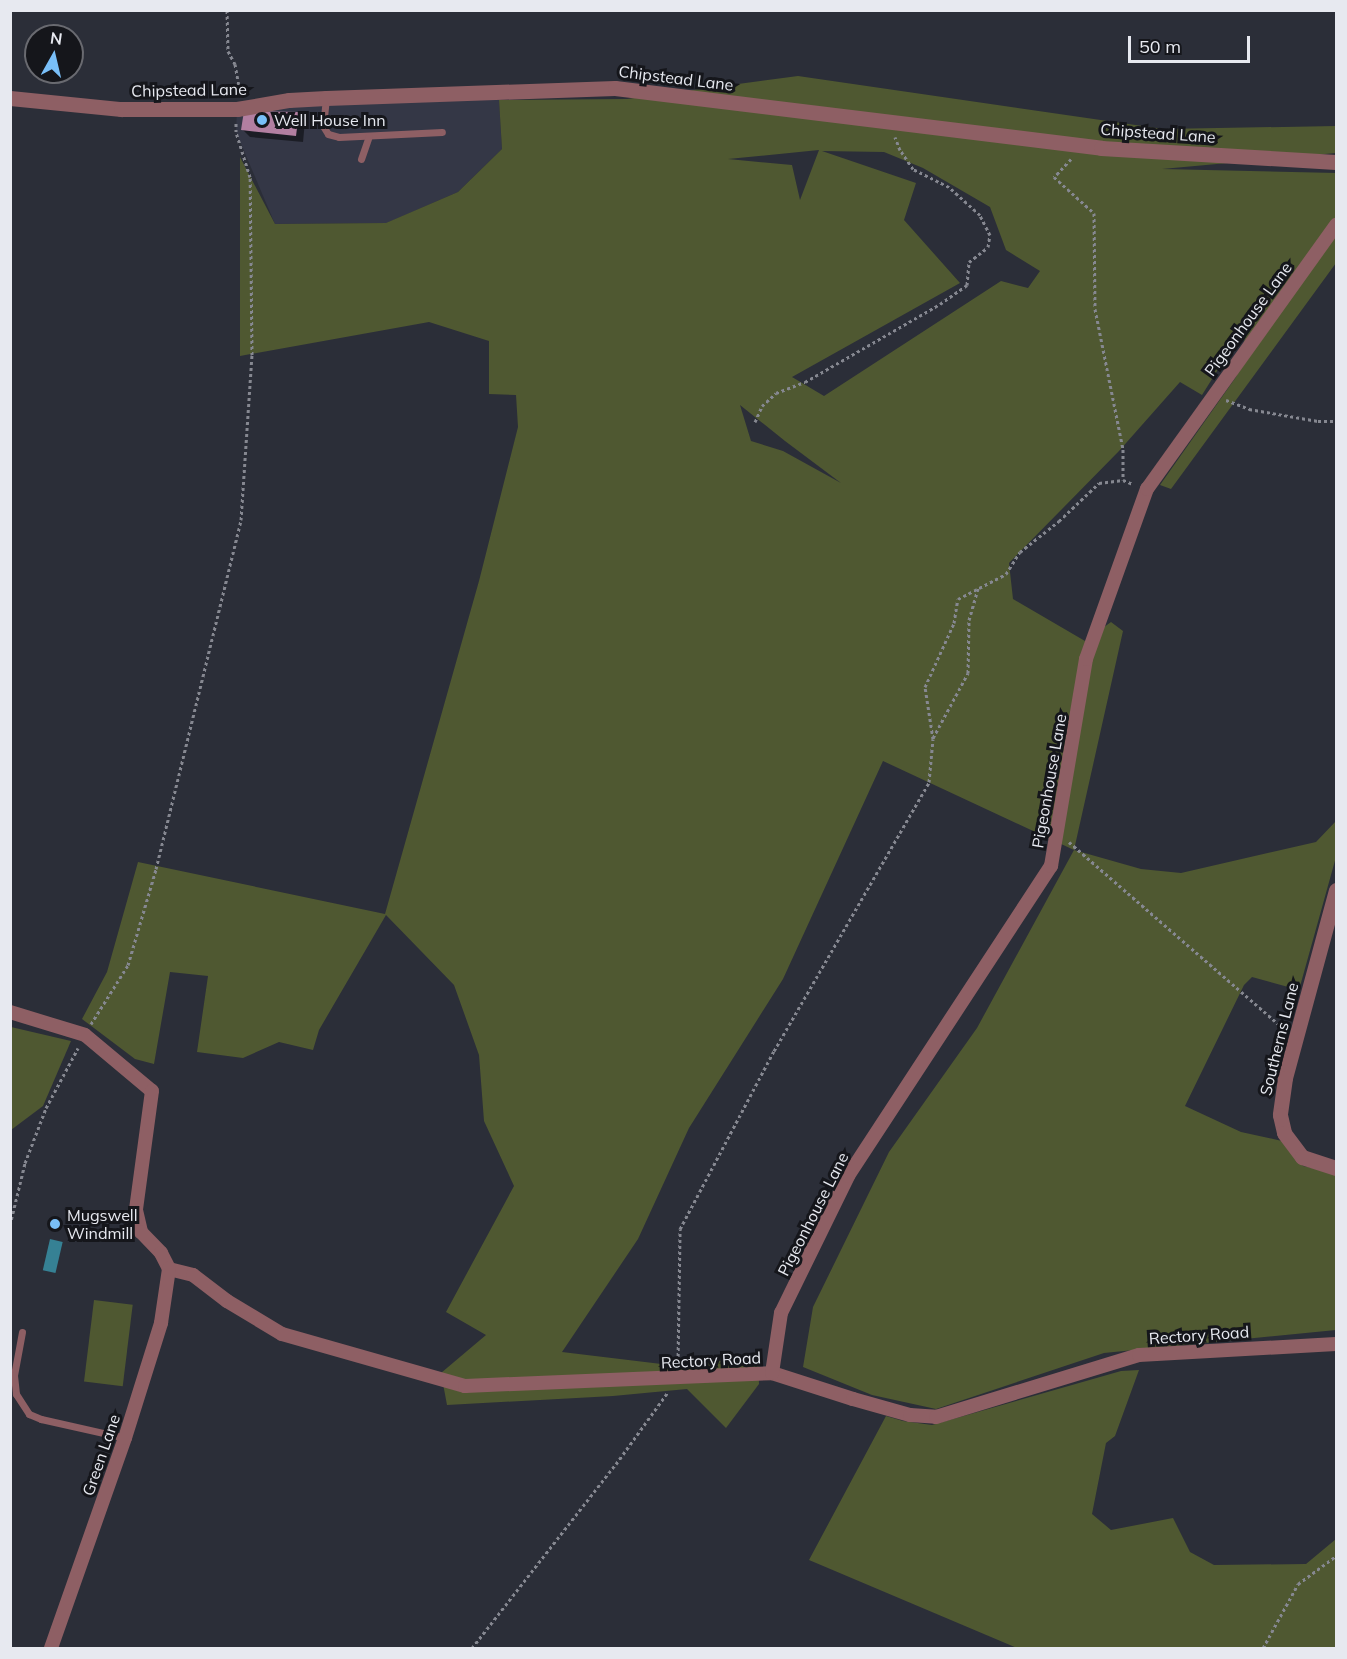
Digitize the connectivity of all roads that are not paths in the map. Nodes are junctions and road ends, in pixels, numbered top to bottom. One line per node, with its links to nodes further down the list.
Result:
1 (10, 98): 2 (street, Chipstead Lane)
2 (326, 98): 4 (lane); 6 (street, Chipstead Lane)
3 (442, 132): 4 (lane)
4 (369, 136): 5 (lane)
5 (361, 159)
6 (1336, 162)
7 (1336, 225): 14 (street, Pigeonhouse Lane)
8 (1336, 890): 10 (street, Southerns Lane)
9 (10, 1012): 11 (street)
10 (1336, 1168)
11 (169, 1269): 14 (street, Rectory Road); 15 (street, Green Lane)
12 (22, 1332): 15 (lane)
13 (1336, 1344): 14 (street, Rectory Road)
14 (772, 1373)
15 (125, 1438): 16 (street, Green Lane)
16 (51, 1648)

